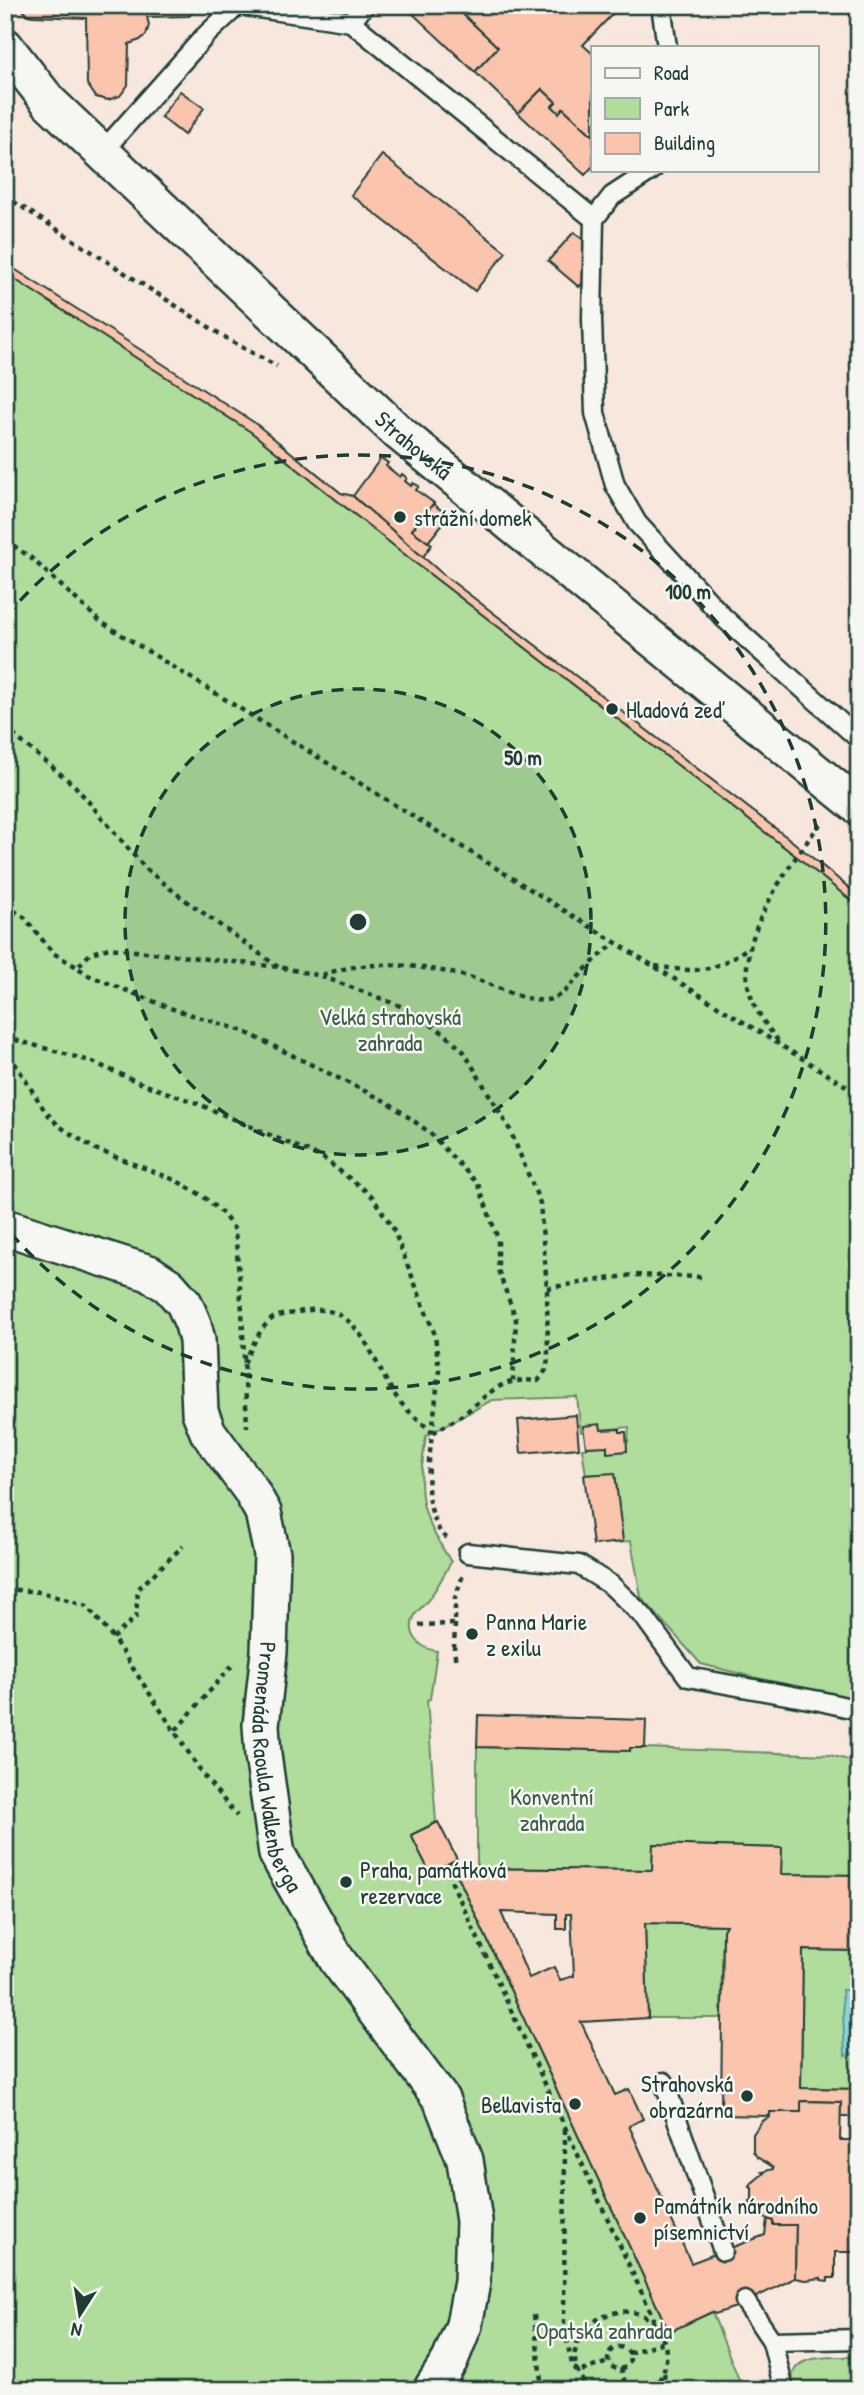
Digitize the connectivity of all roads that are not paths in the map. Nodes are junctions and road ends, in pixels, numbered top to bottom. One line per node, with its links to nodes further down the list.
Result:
1 (238, 5): 4 (lane); 7 (lane)
2 (365, 5): 4 (lane)
3 (661, 5): 6 (lane)
4 (351, 22): 9 (lane)
5 (5, 46): 7 (street, Strahovská)
6 (667, 46)
7 (102, 152): 11 (street, Strahovská)
8 (649, 172): 9 (lane)
9 (594, 219): 10 (lane)
10 (859, 739)
11 (850, 800)
12 (5, 1227): 20 (street, Promenáda Raoula Wallenberga)
13 (468, 1553): 14 (lane)
14 (859, 1710)
15 (664, 2082): 16 (lane)
16 (723, 2252)
17 (745, 2301): 19 (lane)
18 (859, 2339): 19 (lane)
19 (772, 2342): 21 (lane)
20 (431, 2390)
21 (785, 2390)

